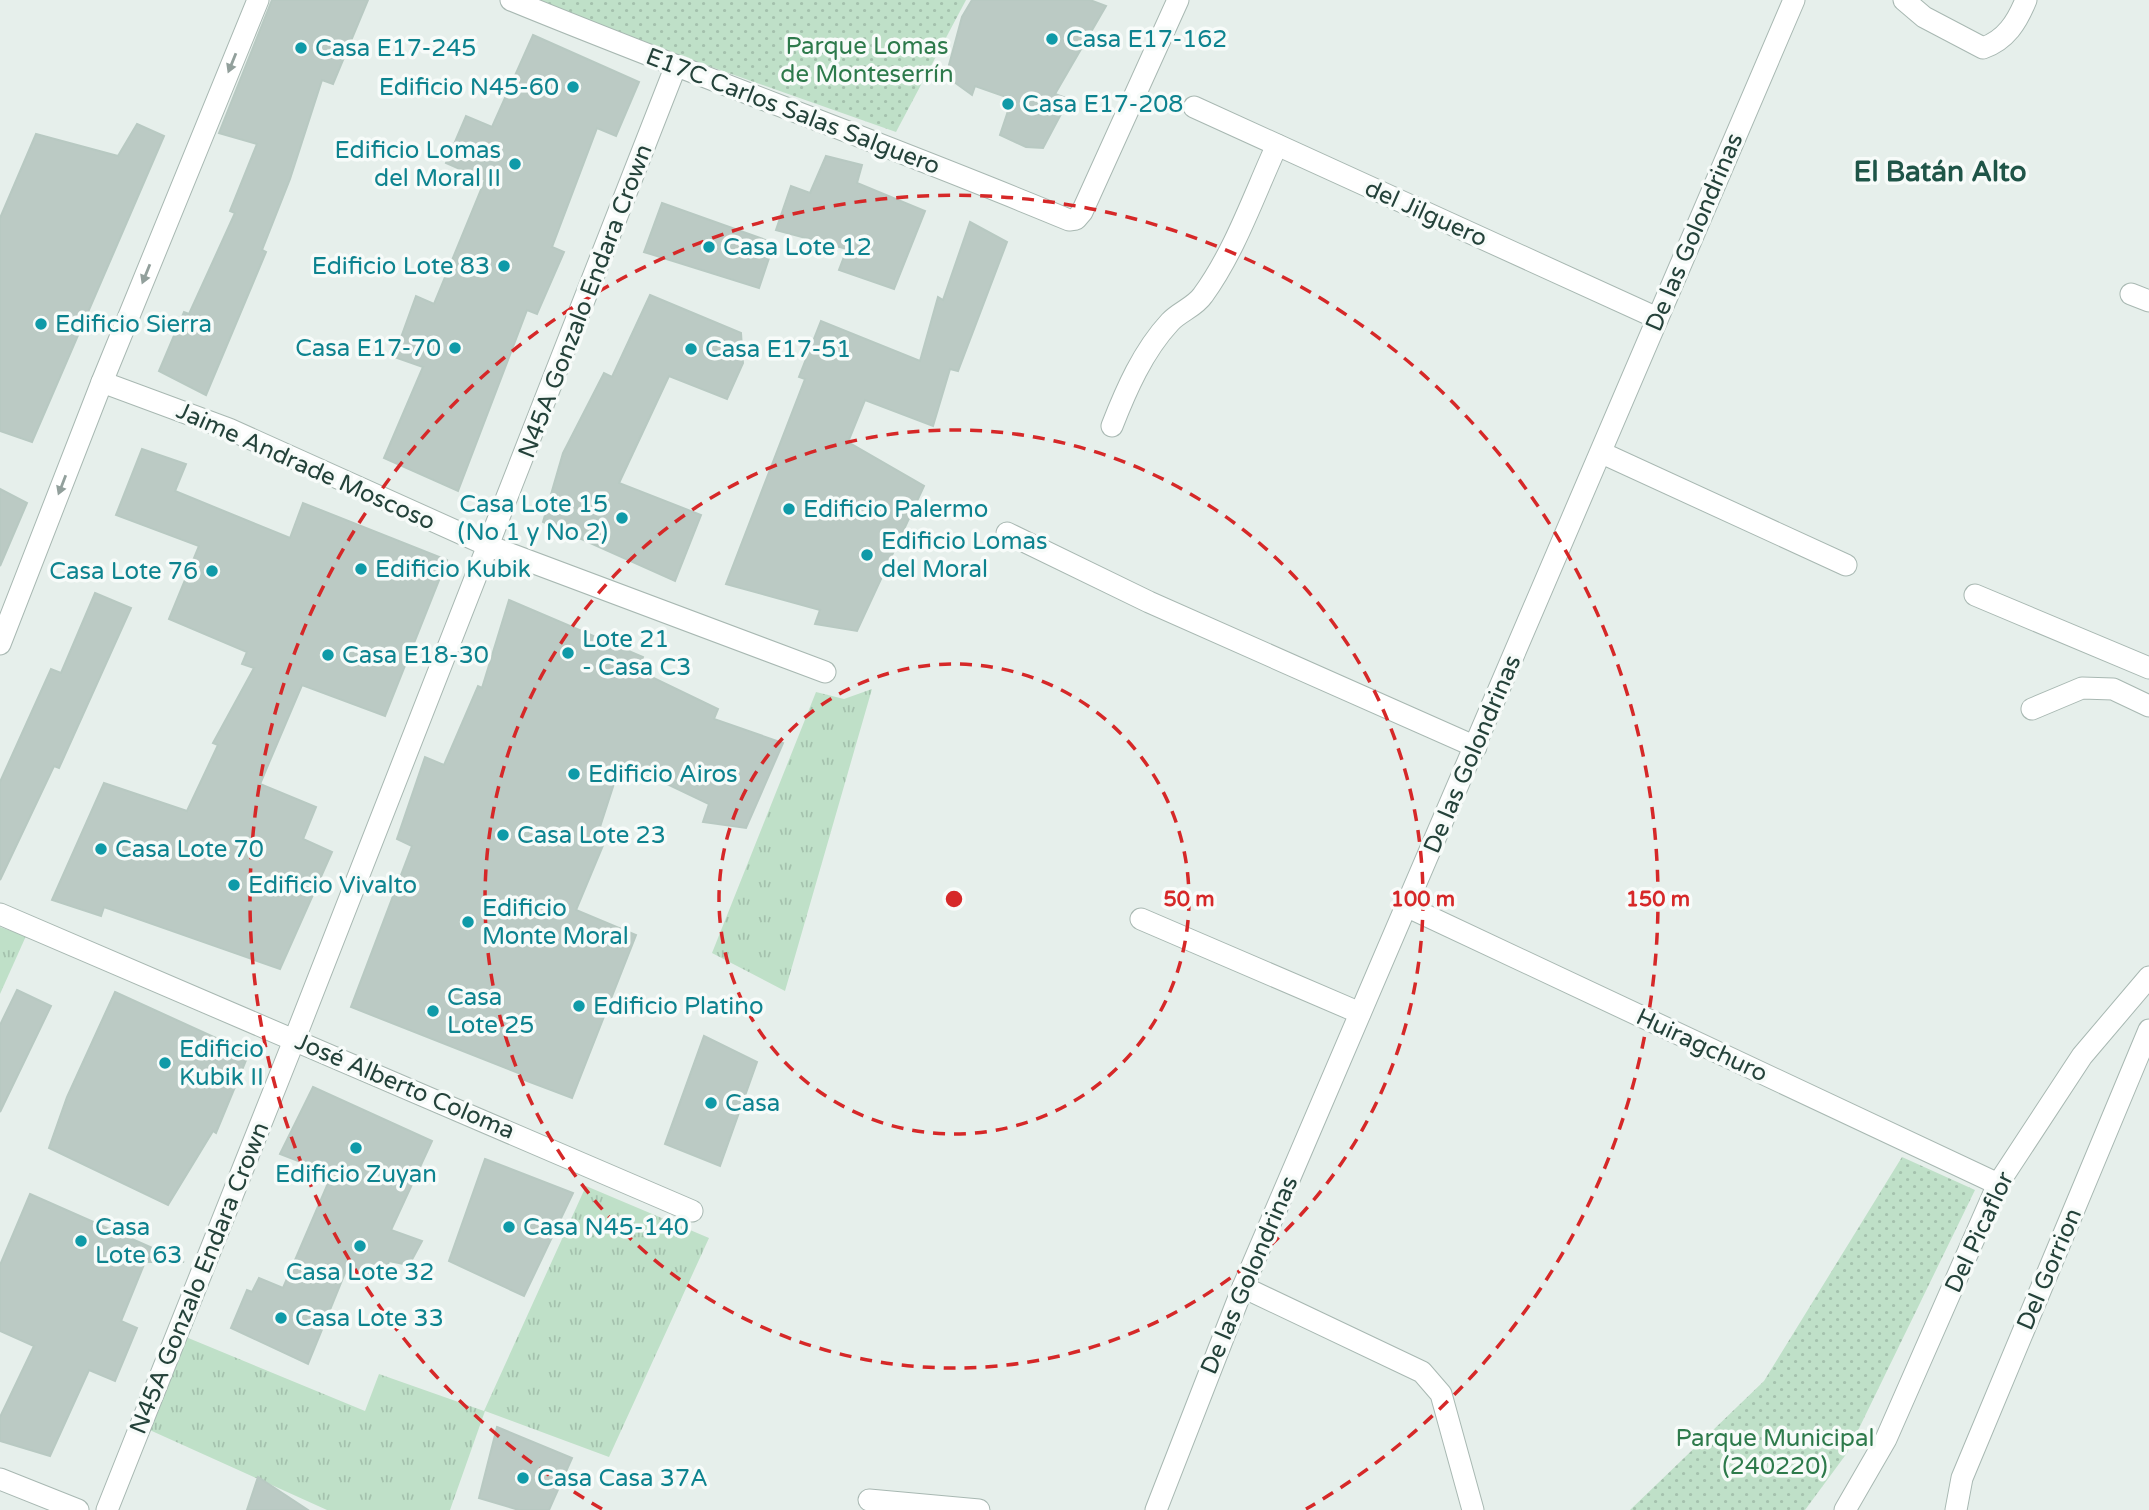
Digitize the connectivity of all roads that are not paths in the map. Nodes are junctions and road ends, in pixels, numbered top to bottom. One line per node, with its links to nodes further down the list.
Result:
1 (258, 0): 11 (street, one-way to 11)
2 (511, 0): 7 (street, E17C Carlos Salas Salguero)
3 (1178, 0): 7 (street, E17C Carlos Salas Salguero)
4 (1794, 0): 10 (street, De las Golondrinas)
5 (1904, 0): 6 (street)
6 (2026, 0)
7 (676, 68): 15 (street, N45A Gonzalo Endara Crown)
8 (1194, 107): 9 (street, del Jilguero)
9 (1276, 145): 10 (street, del Jilguero); 12 (street)
10 (1657, 318): 13 (street, De las Golondrinas)
11 (102, 382): 15 (street, Jaime Andrade Moscoso); 18 (street, one-way to 18)
12 (1112, 426)
13 (1602, 453): 16 (street); 23 (street, De las Golondrinas)
14 (1007, 533): 23 (street)
15 (489, 546): 20 (street, Jaime Andrade Moscoso); 30 (street, N45A Gonzalo Endara Crown)
16 (1846, 565)
17 (1975, 595): 19 (street)
18 (0, 644)
19 (2149, 668)
20 (825, 672)
21 (2149, 706): 22 (street)
22 (2032, 709)
23 (1476, 747): 24 (street, De las Golondrinas)
24 (1406, 906): 28 (street, De las Golondrinas); 31 (street, Huiragchuro)
25 (0, 914): 30 (street, José Alberto Coloma)
26 (1141, 919): 28 (street)
27 (2149, 977): 31 (street, Del Picaflor)
28 (1360, 1013): 33 (street, De las Golondrinas)
29 (2149, 1030): 42 (street, Del Gorrion)
30 (295, 1038): 32 (street, José Alberto Coloma); 37 (street, N45A Gonzalo Endara Crown)
31 (1998, 1184): 41 (street, Del Picaflor)
32 (692, 1211)
33 (1243, 1287): 39 (street, De las Golondrinas); 40 (street)
34 (0, 1479): 36 (street)
35 (869, 1500): 38 (street)
36 (78, 1510)
37 (107, 1510)
38 (979, 1510)
39 (1156, 1510)
40 (1473, 1510)
41 (1845, 1510)
42 (1956, 1510)

